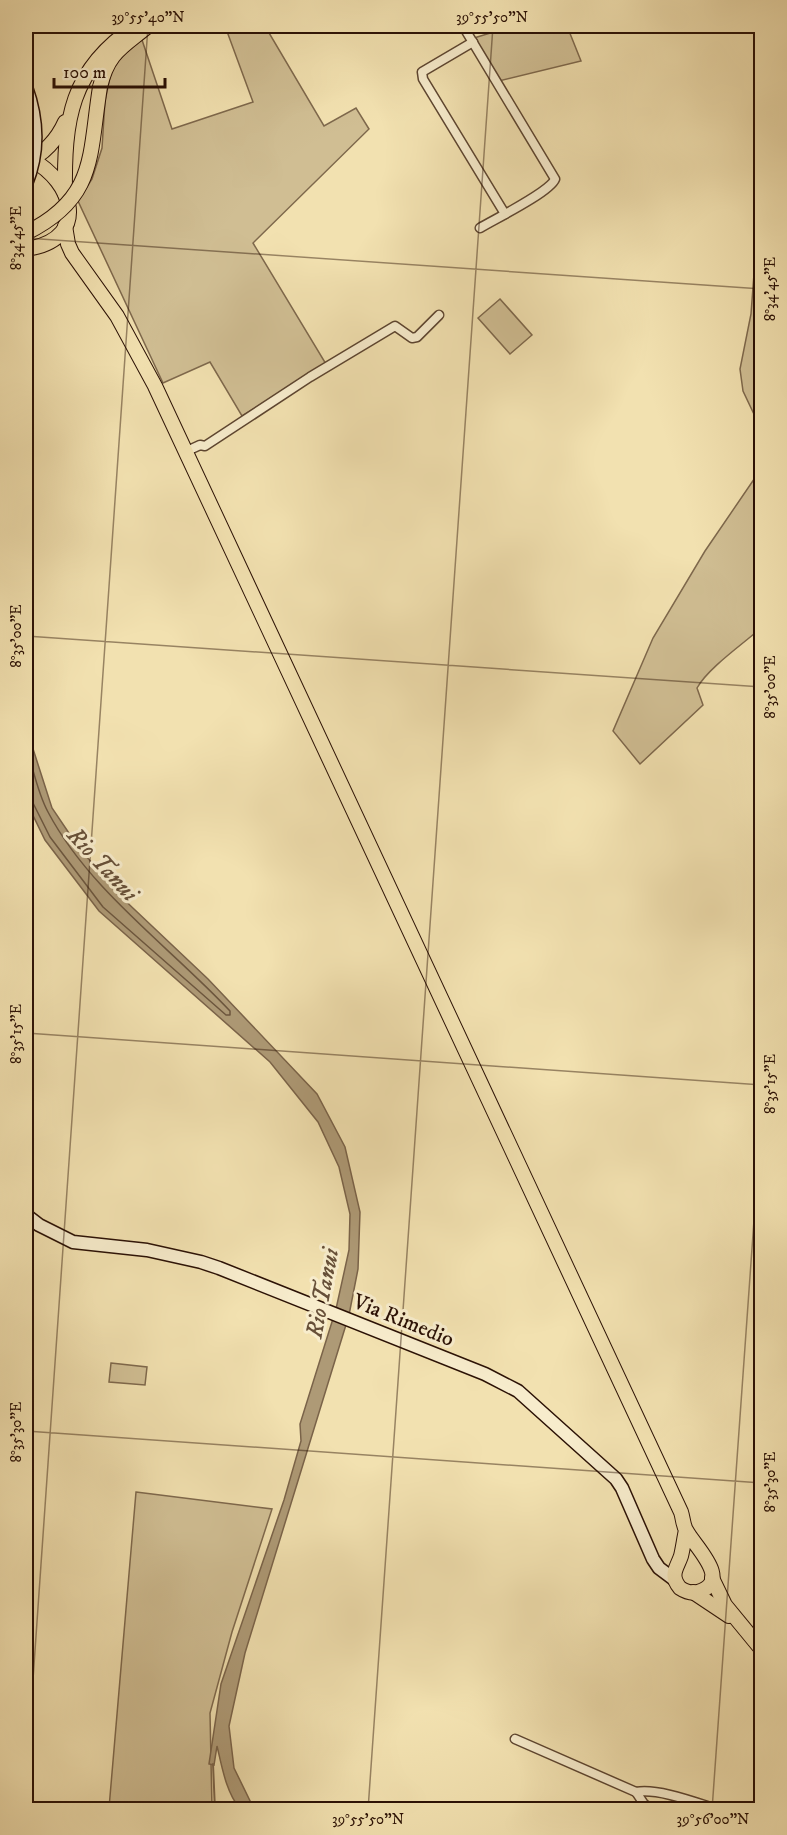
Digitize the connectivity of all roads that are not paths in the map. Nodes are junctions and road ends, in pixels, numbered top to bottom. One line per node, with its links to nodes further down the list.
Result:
1 (136, 26): 6 (main road)
2 (148, 26): 14 (main road, bridge)
3 (463, 26): 4 (street)
4 (472, 42): 11 (street); 11 (street)
5 (26, 87): 9 (street, bridge)
6 (66, 120): 7 (main road); 8 (main road); 10 (main road)
7 (26, 129): 8 (street)
8 (29, 160): 10 (main road)
9 (26, 184)
10 (65, 194): 12 (main road)
11 (505, 214): 13 (street)
12 (65, 226): 15 (main road); 16 (main road)
13 (480, 228)
14 (26, 233)
15 (28, 248): 16 (main road)
16 (76, 259): 18 (main road)
17 (439, 315): 18 (street)
18 (187, 451): 20 (main road)
19 (26, 1215): 22 (street, Via Rimedio)
20 (686, 1530): 21 (main road); 22 (main road)
21 (706, 1560): 22 (main road); 23 (main road)
22 (677, 1568): 24 (main road)
23 (712, 1578): 24 (main road); 25 (main road)
24 (693, 1593): 25 (main road)
25 (742, 1625): 26 (main road)
26 (762, 1650)
27 (515, 1739): 28 (street)
28 (636, 1792): 29 (street); 30 (street)
29 (652, 1809)
30 (720, 1809)

